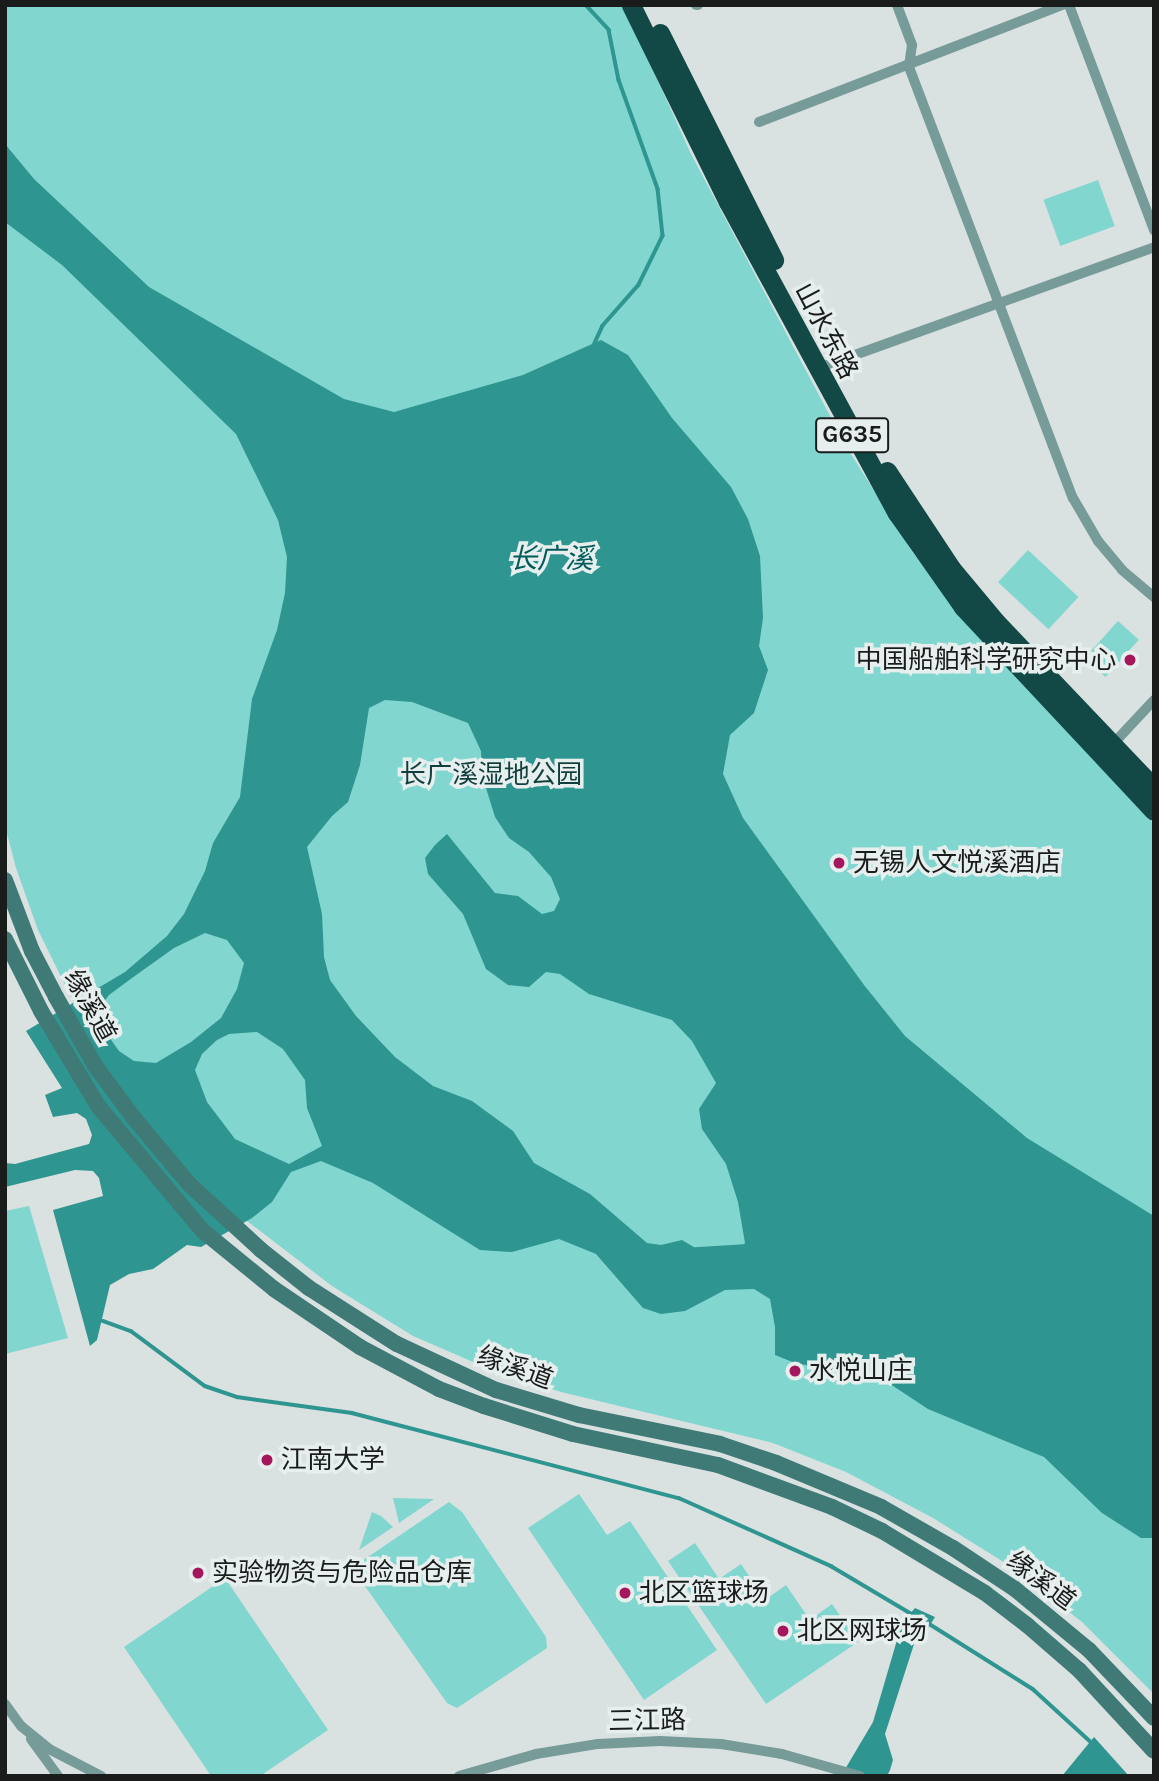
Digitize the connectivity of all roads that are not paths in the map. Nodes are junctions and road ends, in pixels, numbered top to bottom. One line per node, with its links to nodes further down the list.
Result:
1 (631, 5): 16 (highway, 山水东路 / G635)
2 (645, 5): 11 (highway, 山水东路 / G635)
3 (897, 5): 6 (street)
4 (1063, 5): 6 (street)
5 (1069, 5): 8 (street)
6 (909, 67): 7 (street); 10 (street)
7 (759, 122)
8 (1154, 230)
9 (1154, 247): 10 (street)
10 (999, 300): 11 (street); 12 (street)
11 (827, 365): 14 (highway, 山水东路 / G635)
12 (1154, 597)
13 (1154, 700): 14 (street)
14 (1113, 744): 15 (highway, 山水东路 / G635)
15 (1154, 788)
16 (1154, 811)
17 (5, 880): 20 (main road, 缘溪道)
18 (5, 939): 22 (main road, 缘溪道)
19 (5, 1704): 21 (street)
20 (1154, 1718)
21 (21, 1726): 23 (street); 24 (street)
22 (1154, 1751)
23 (58, 1776)
24 (101, 1776)
25 (459, 1776): 26 (street, 三江路)
26 (860, 1776)

